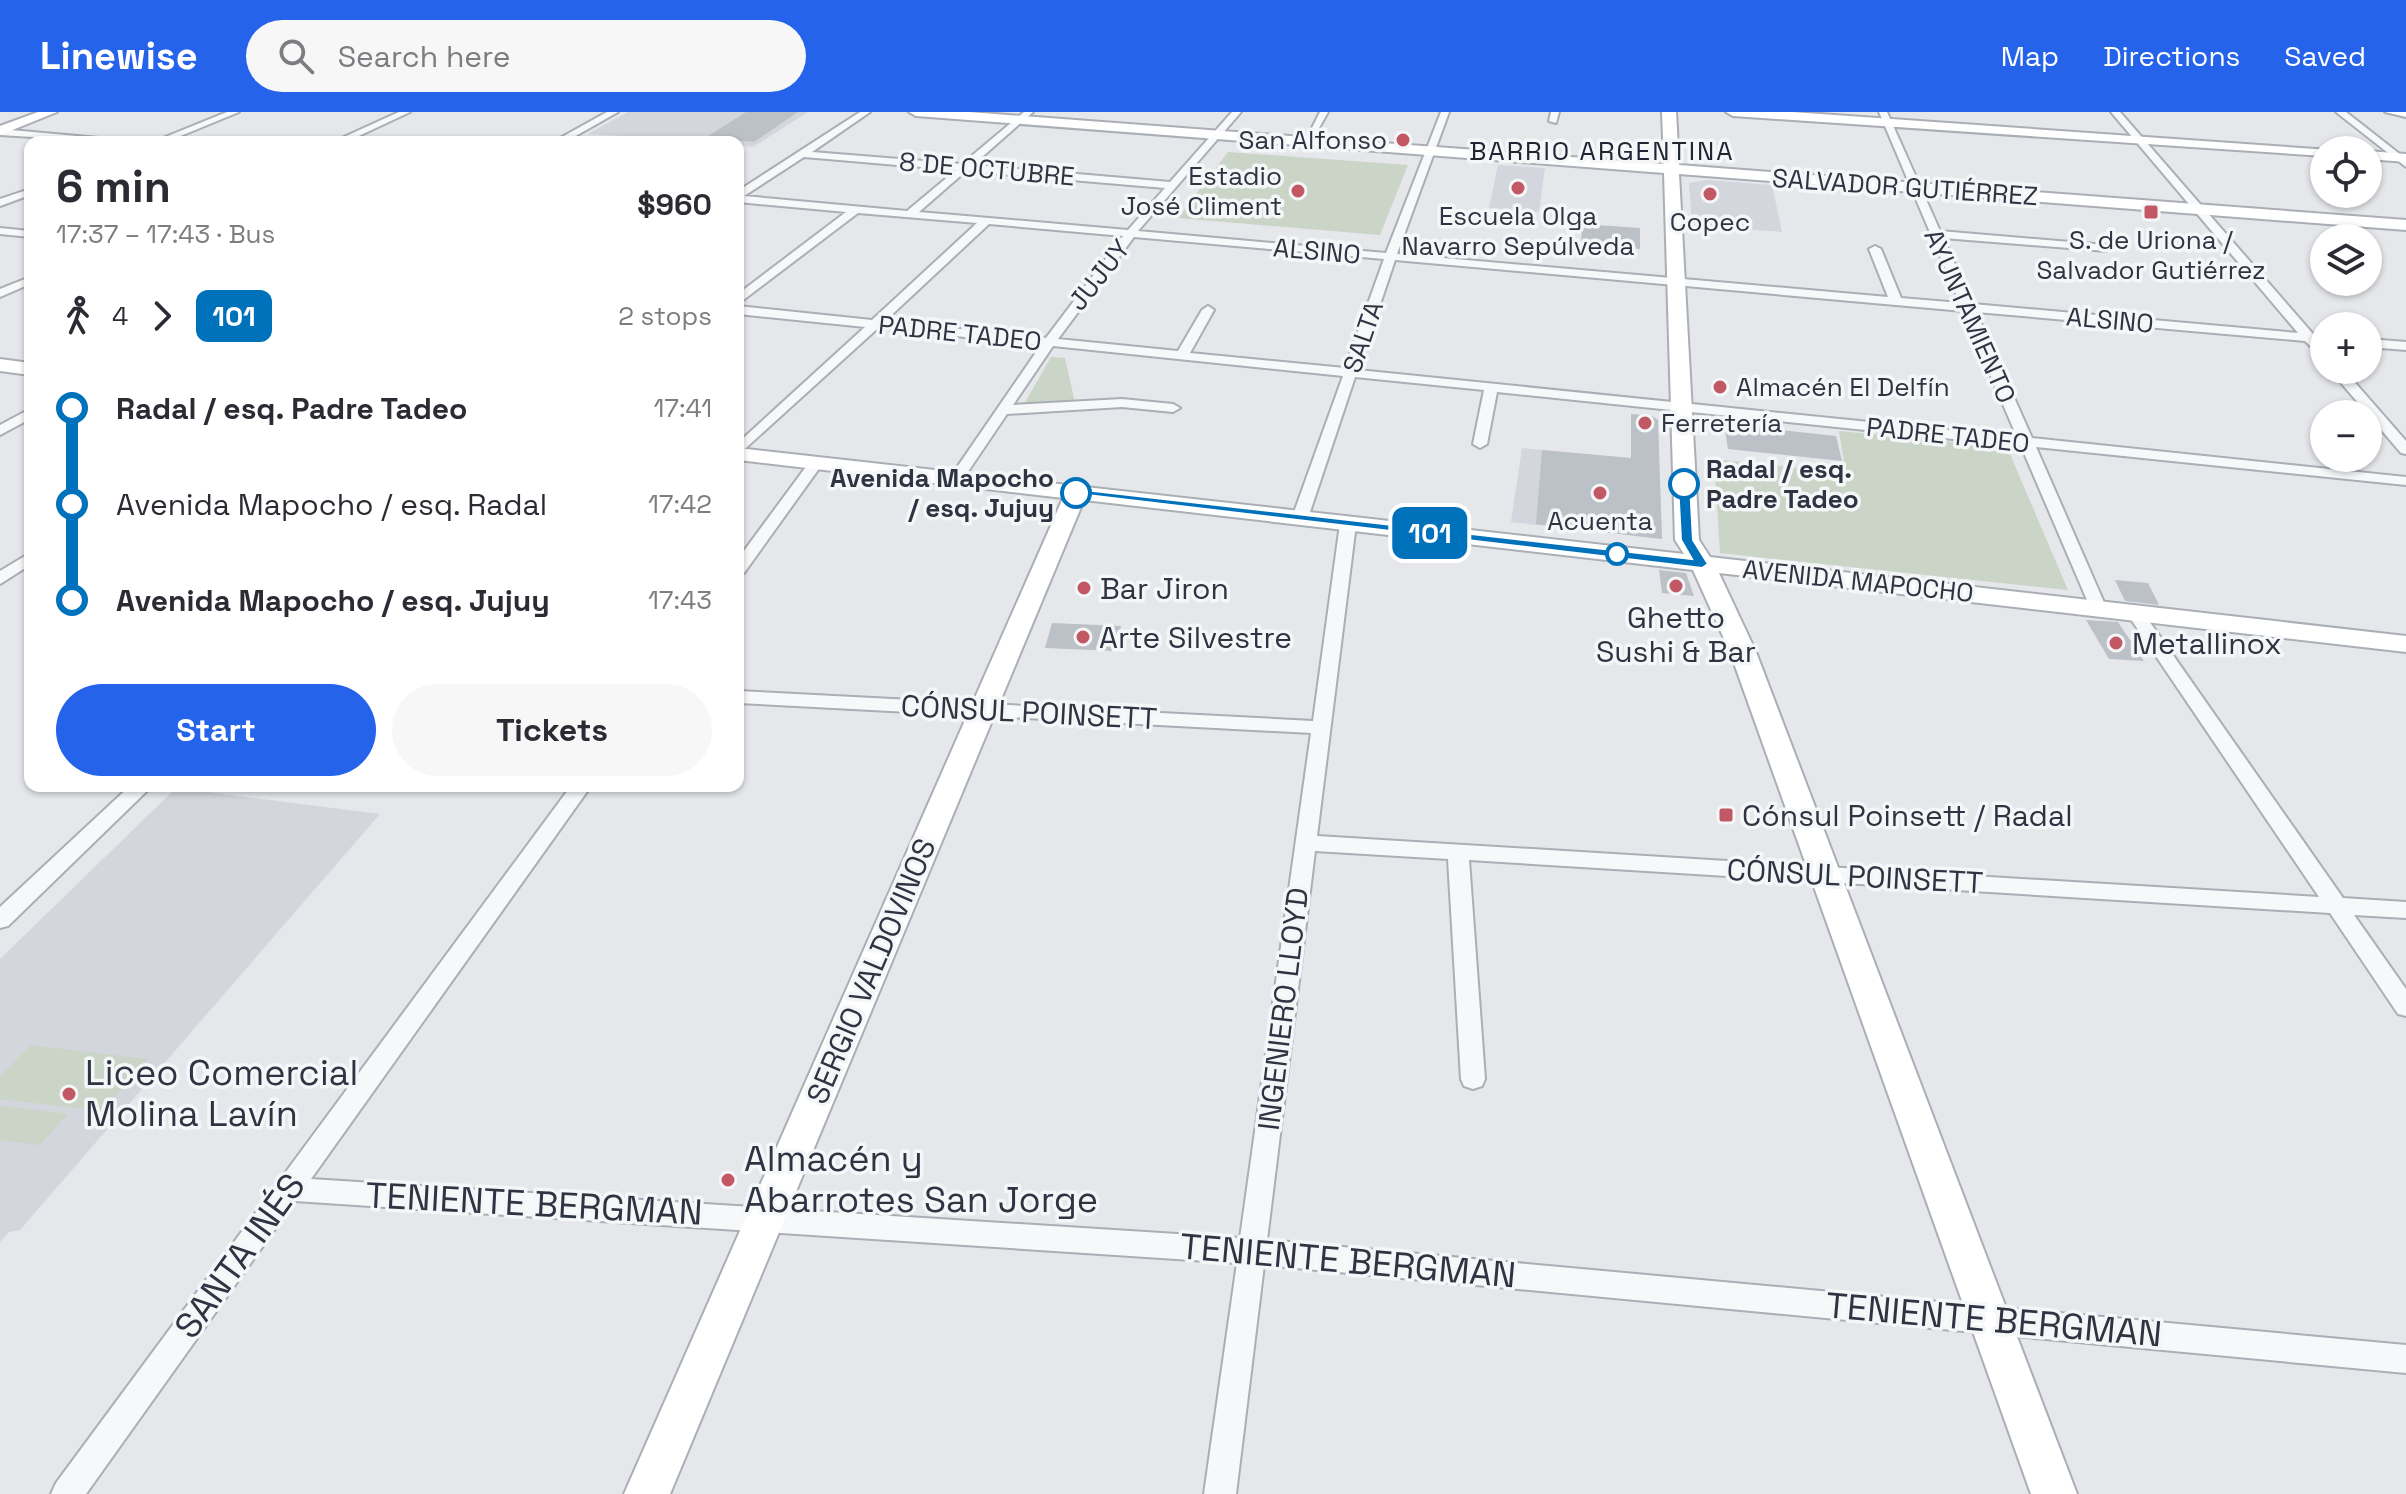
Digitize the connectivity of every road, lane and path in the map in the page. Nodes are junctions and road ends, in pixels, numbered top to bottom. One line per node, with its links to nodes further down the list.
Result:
1 (50, 112): 18 (main road)
2 (235, 112): 21 (street)
3 (406, 112): 22 (street)
4 (614, 112): 23 (street)
5 (866, 112): 28 (street)
6 (916, 112): 16 (main road, SALVADOR GUTIÉRREZ)
7 (1237, 112): 19 (street, JUJUY)
8 (1324, 112): 25 (street)
9 (1445, 112): 26 (street, SALTA)
10 (1669, 112): 32 (main road)
11 (1733, 112): 17 (main road)
12 (2115, 112): 24 (street)
13 (2340, 112): 30 (street)
14 (2392, 112): 15 (main road)
15 (2406, 113)
16 (1024, 116): 19 (main road, SALVADOR GUTIÉRREZ); 31 (street)
17 (1885, 117): 24 (main road); 34 (street, AYUNTAMIENTO)
18 (0, 131): 20 (street)
19 (1217, 135): 25 (main road, SALVADOR GUTIÉRREZ); 33 (street, JUJUY)
20 (50, 136)
21 (173, 136)
22 (352, 136)
23 (569, 136)
24 (2139, 140): 27 (main road); 40 (street)
25 (1307, 142): 26 (main road, SALVADOR GUTIÉRREZ)
26 (1430, 151): 32 (main road, SALVADOR GUTIÉRREZ); 50 (street, SALTA)
27 (2310, 151)
28 (803, 154): 31 (street, 8 DE OCTUBRE); 35 (street)
29 (2382, 157): 30 (main road)
30 (2403, 160)
31 (964, 167): 33 (street, 8 DE OCTUBRE); 41 (street)
32 (1671, 169): 34 (main road, SALVADOR GUTIÉRREZ); 51 (main road)
33 (1171, 185): 46 (street, JUJUY)
34 (1914, 188): 40 (main road, SALVADOR GUTIÉRREZ); 47 (street, AYUNTAMIENTO)
35 (744, 193)
36 (24, 194): 38 (street)
37 (744, 198): 39 (street, ALSINO)
38 (0, 203)
39 (856, 209): 41 (street, ALSINO); 54 (street)
40 (2198, 209): 43 (main road, SALVADOR GUTIÉRREZ); 60 (street)
41 (910, 214): 42 (street, ALSINO)
42 (986, 221): 46 (street, ALSINO); 59 (street)
43 (2406, 225)
44 (0, 231): 45 (street)
45 (24, 233)
46 (1130, 234): 50 (street, ALSINO); 61 (street, JUJUY)
47 (1934, 234): 48 (street); 56 (street, AYUNTAMIENTO)
48 (2106, 248)
49 (1875, 249): 55 (street)
50 (1390, 257): 51 (street, ALSINO); 67 (street, SALTA)
51 (1676, 282): 55 (street, ALSINO); 70 (main road)
52 (24, 283): 53 (street)
53 (0, 293)
54 (744, 295)
55 (1896, 301): 56 (street, ALSINO)
56 (1967, 308): 60 (street, ALSINO); 75 (street, AYUNTAMIENTO)
57 (1208, 310): 64 (street)
58 (744, 311): 59 (street, PADRE TADEO)
59 (875, 324): 61 (street, PADRE TADEO); 77 (street)
60 (2309, 338)
61 (1050, 343): 64 (street, PADRE TADEO); 72 (street, JUJUY)
62 (2382, 344): 63 (street)
63 (2406, 346)
64 (1182, 356): 67 (street, PADRE TADEO)
65 (0, 365): 66 (main road)
66 (24, 368)
67 (1350, 374): 69 (street, PADRE TADEO); 84 (street, SALTA)
68 (2349, 384): 78 (street)
69 (1491, 388): 70 (street, PADRE TADEO); 76 (street)
70 (1681, 407): 75 (street, PADRE TADEO); 88 (main road)
71 (1173, 408): 72 (street)
72 (1004, 410): 81 (street, JUJUY)
73 (24, 417): 74 (street)
74 (0, 431)
75 (2026, 442): 82 (street, PADRE TADEO); 90 (street, AYUNTAMIENTO)
76 (1480, 444)
77 (744, 447)
78 (2406, 450)
79 (744, 454): 80 (main road, AVENIDA MAPOCHO)
80 (816, 463): 81 (main road, AVENIDA MAPOCHO); 87 (street)
81 (956, 479): 83 (main road, AVENIDA MAPOCHO)
82 (2406, 481)
83 (1076, 493): 84 (main road, AVENIDA MAPOCHO); 94 (main road, SERGIO VALDOVINOS)
84 (1300, 518): 85 (main road, AVENIDA MAPOCHO)
85 (1348, 524): 88 (main road, AVENIDA MAPOCHO); 95 (street, INGENIERO LLOYD)
86 (24, 562): 89 (street)
87 (744, 562)
88 (1702, 564): 90 (main road, AVENIDA MAPOCHO); 100 (main road)
89 (0, 579)
90 (2098, 607): 91 (main road, AVENIDA MAPOCHO)
91 (2134, 612): 92 (main road, AVENIDA MAPOCHO); 101 (street)
92 (2406, 644)
93 (744, 697): 94 (street, CÓNSUL POINSETT)
94 (982, 710): 95 (street, CÓNSUL POINSETT); 107 (main road, SERGIO VALDOVINOS)
95 (1320, 727): 98 (street, INGENIERO LLOYD)
96 (136, 792): 103 (street)
97 (577, 792): 106 (street, SANTA INÉS)
98 (1305, 843): 99 (street, CÓNSUL POINSETT); 108 (street, INGENIERO LLOYD)
99 (1458, 852): 100 (street, CÓNSUL POINSETT); 105 (street)
100 (1826, 875): 101 (street, CÓNSUL POINSETT); 109 (main road)
101 (2337, 905): 102 (street, CÓNSUL POINSETT); 104 (street)
102 (2406, 910)
103 (0, 920)
104 (2406, 1007)
105 (1473, 1079)
106 (289, 1189): 107 (street, TENIENTE BERGMAN); 111 (street, SANTA INÉS)
107 (765, 1218): 108 (street, TENIENTE BERGMAN); 112 (main road, SERGIO VALDOVINOS)
108 (1251, 1251): 109 (street, TENIENTE BERGMAN); 113 (street, INGENIERO LLOYD)
109 (1989, 1319): 110 (street, TENIENTE BERGMAN); 114 (main road)
110 (2406, 1359)
111 (67, 1494)
112 (647, 1494)
113 (1220, 1494)
114 (2054, 1494)

